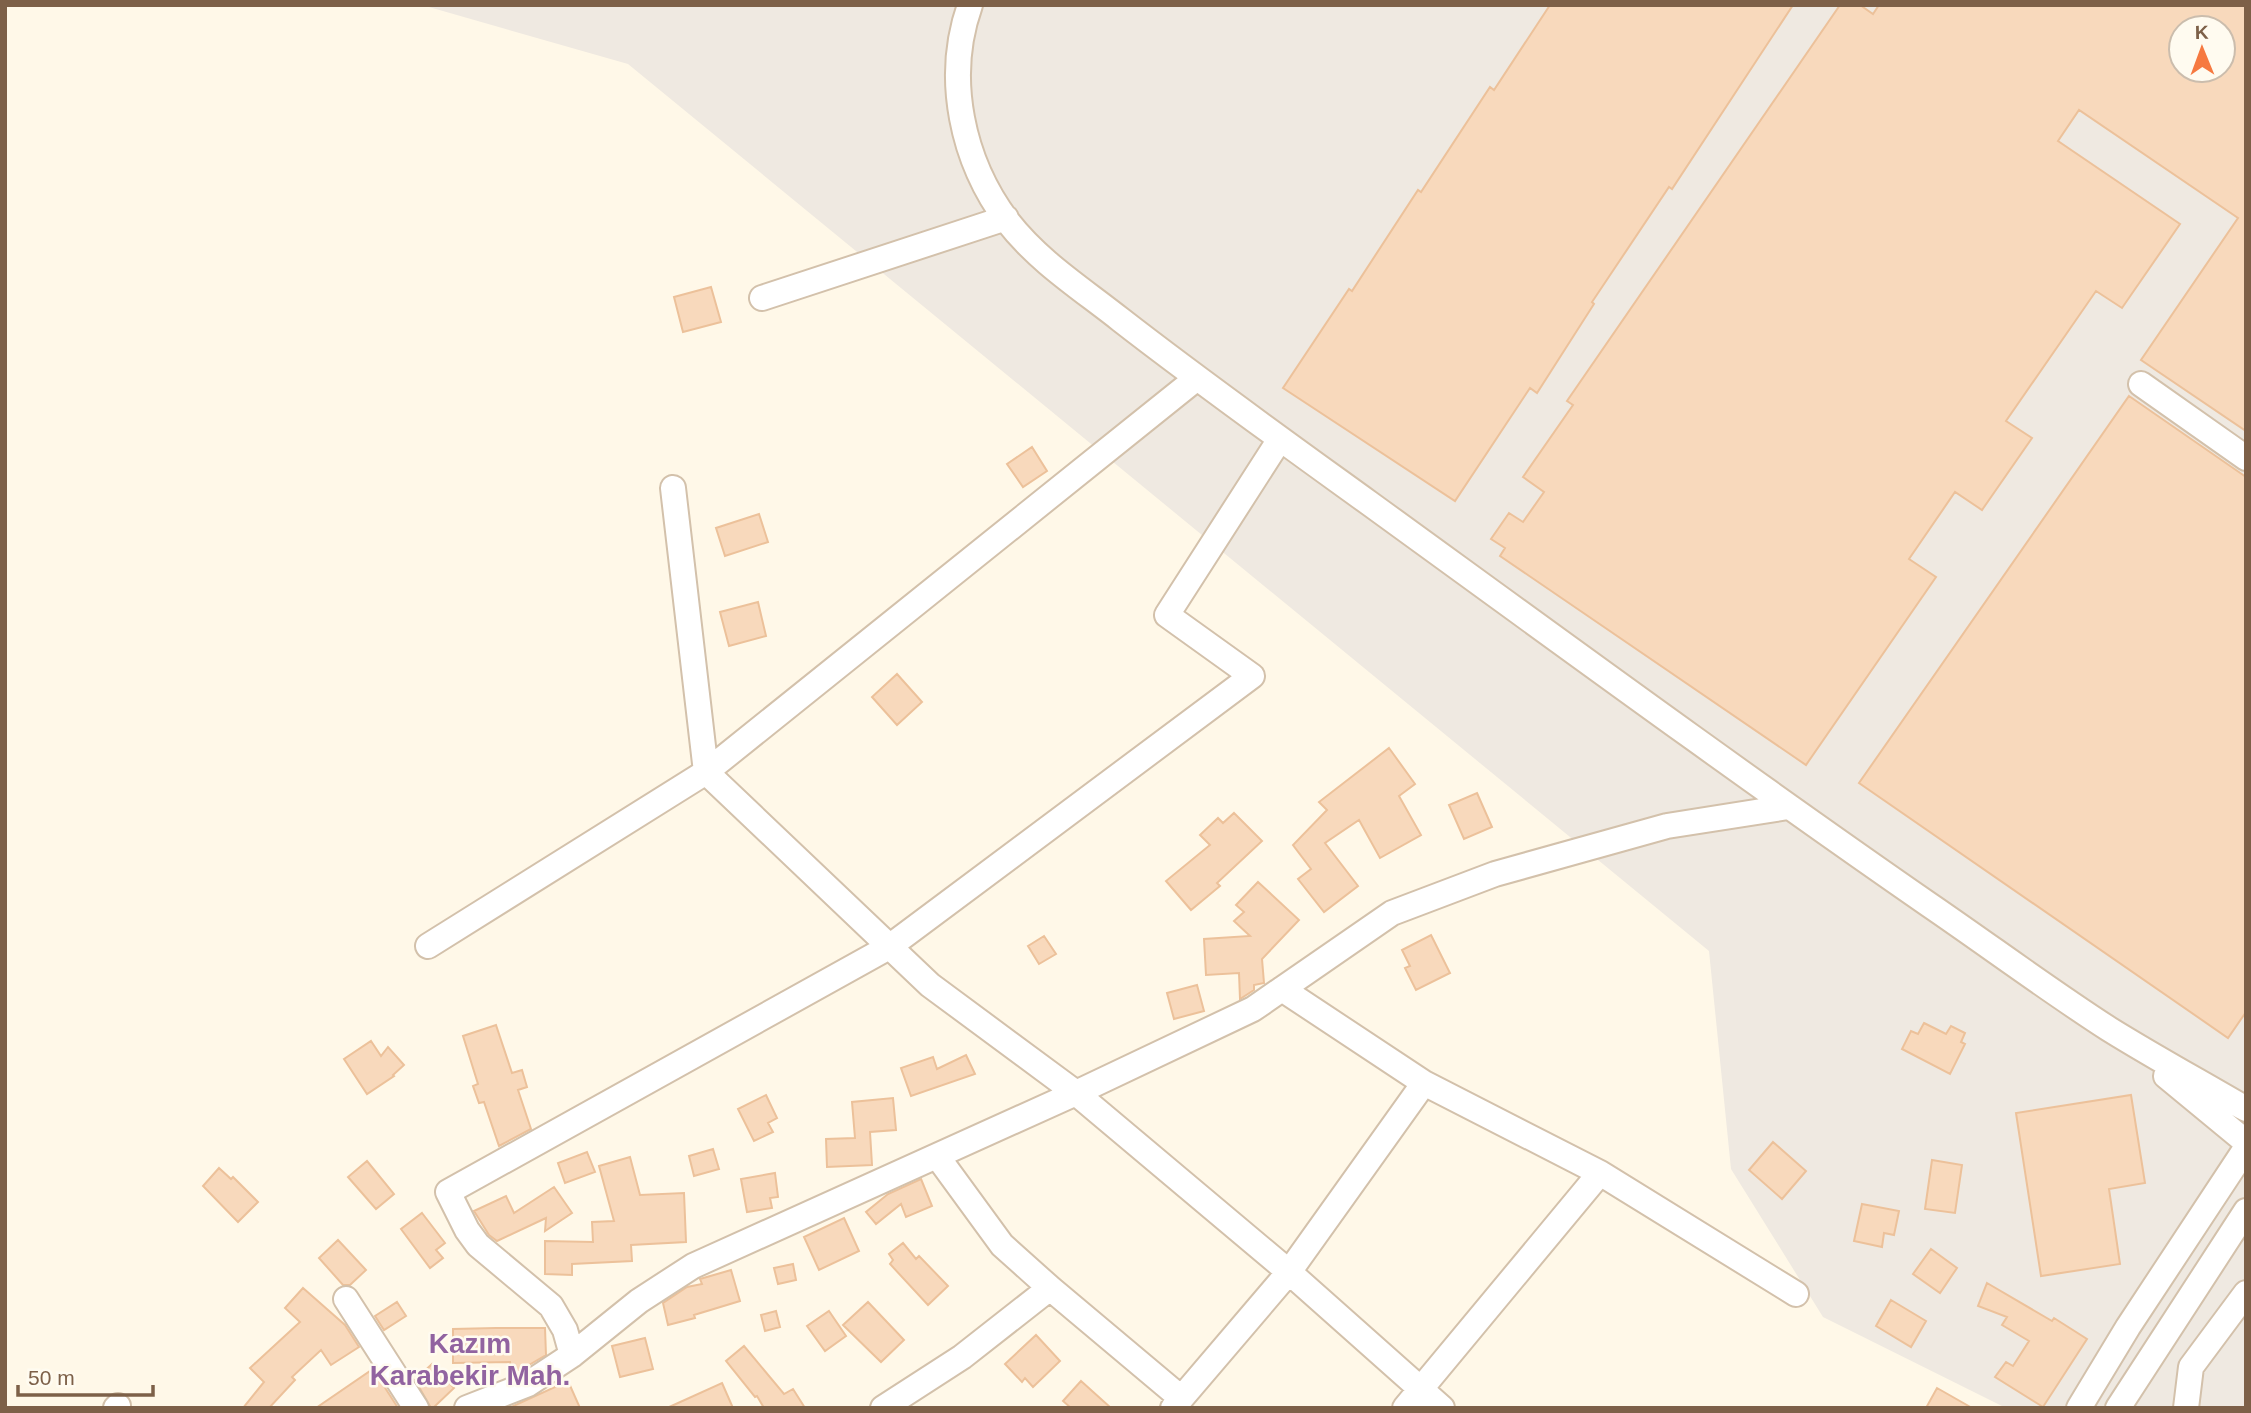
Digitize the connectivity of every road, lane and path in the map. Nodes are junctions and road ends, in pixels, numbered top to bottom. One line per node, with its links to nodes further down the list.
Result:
1 (970, 5): 2 (street)
2 (1006, 218): 3 (street); 4 (street)
3 (762, 298)
4 (1197, 378): 6 (street); 9 (street)
5 (2141, 384): 7 (street)
6 (1280, 439): 10 (street); 12 (street)
7 (2246, 458)
8 (673, 488): 9 (street)
9 (706, 772): 11 (street); 12 (street)
10 (1788, 807): 13 (street); 14 (street)
11 (428, 946)
12 (889, 947): 16 (street); 28 (street)
13 (1282, 989): 15 (street); 16 (street)
14 (2108, 1028): 17 (street); 18 (street)
15 (1424, 1083): 21 (street); 23 (street)
16 (1076, 1093): 20 (street); 23 (street)
17 (2246, 1109)
18 (2246, 1142)
19 (2246, 1148): 35 (street)
20 (937, 1156): 24 (street); 28 (street)
21 (1600, 1173): 26 (street); 29 (street)
22 (2246, 1211): 36 (street)
23 (1289, 1272): 29 (street); 30 (street)
24 (1050, 1288): 30 (street); 33 (street)
25 (2246, 1293): 37 (street)
26 (1796, 1294)
27 (346, 1299): 31 (street)
28 (572, 1355): 32 (street)
29 (1413, 1399): 34 (street)
30 (1177, 1403)
31 (416, 1408)
32 (467, 1408)
33 (883, 1408)
34 (1442, 1408)
35 (2079, 1408)
36 (2118, 1408)
37 (2186, 1408)

